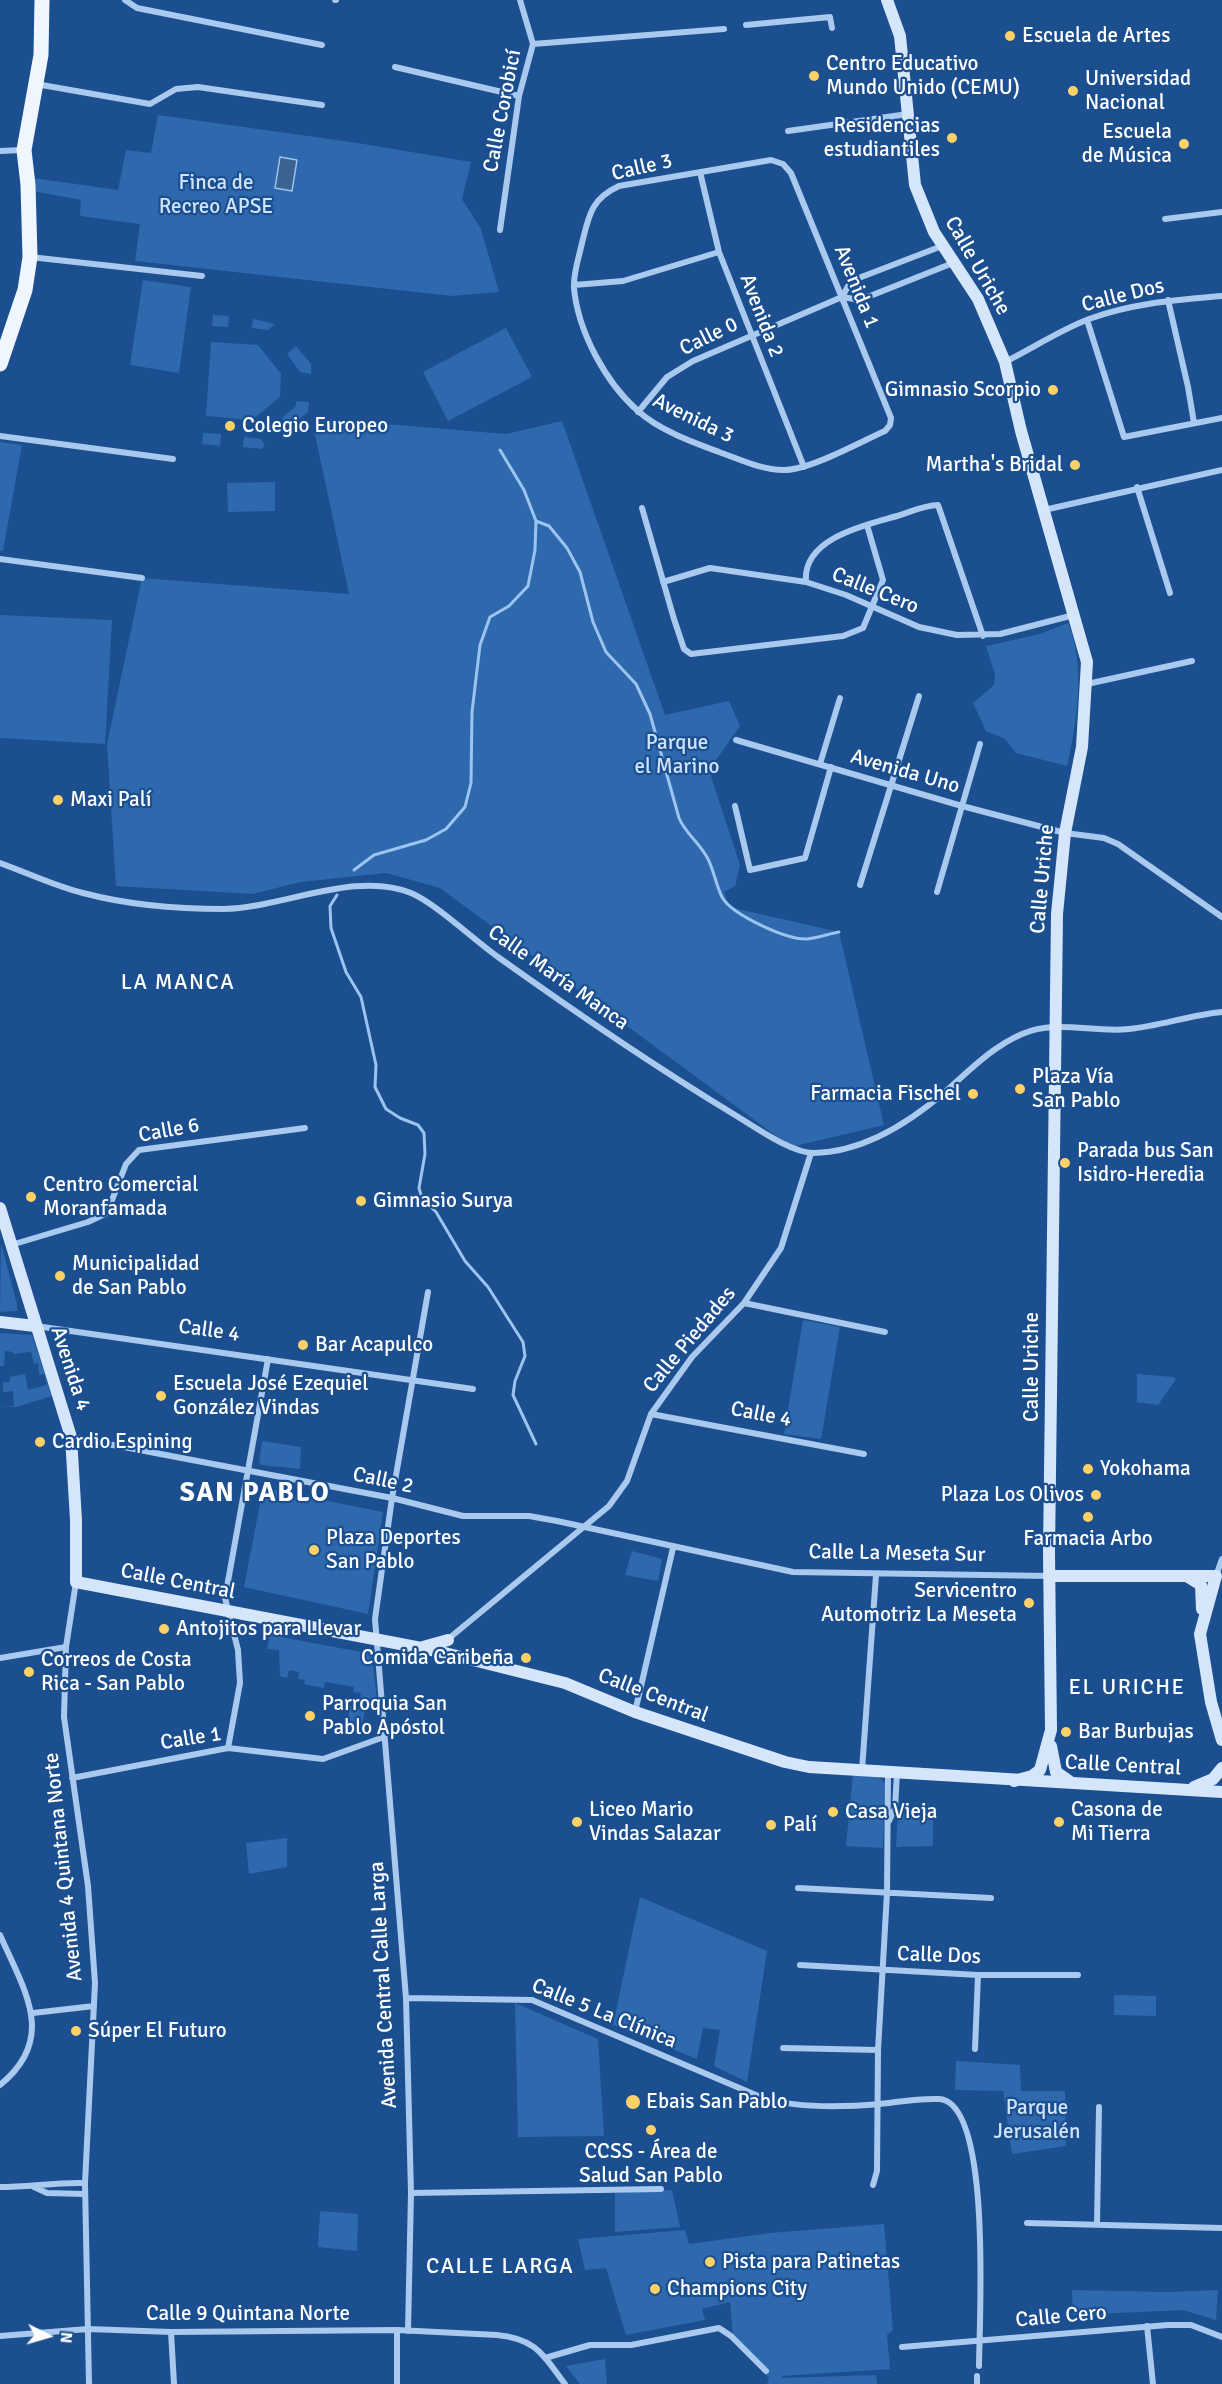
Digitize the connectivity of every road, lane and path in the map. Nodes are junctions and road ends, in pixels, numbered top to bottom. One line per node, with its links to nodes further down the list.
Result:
1 (42, 0): 11 (main road)
2 (125, 0): 9 (street)
3 (520, 0): 8 (street, Calle Corobicí)
4 (886, 0): 14 (main road, Calle Uriche)
5 (746, 25): 7 (street)
6 (724, 28): 8 (street)
7 (832, 28)
8 (533, 44): 12 (street, Calle Corobicí)
9 (322, 45)
10 (394, 67): 12 (street)
11 (35, 84): 13 (street); 16 (main road)
12 (519, 96): 22 (street, Calle Corobicí)
13 (322, 105)
14 (908, 114): 15 (street); 23 (main road, Calle Uriche)
15 (788, 130)
16 (24, 150): 17 (street); 25 (main road)
17 (0, 151)
18 (783, 164): 19 (street, Calle 3); 30 (street, Avenida 1)
19 (700, 172): 24 (street, Avenida 2); 28 (street, Calle 3)
20 (1222, 212): 21 (street)
21 (1165, 219)
22 (500, 230)
23 (942, 246): 26 (main road, Calle Uriche); 30 (street, Calle 0)
24 (719, 252): 28 (street); 33 (street, Avenida 2)
25 (30, 257): 27 (street); 35 (main road)
26 (953, 263): 30 (street, Calle 0); 34 (main road, Calle Uriche)
27 (202, 276)
28 (574, 285): 36 (street, Avenida 3)
29 (1222, 296): 31 (street, Calle Dos)
30 (842, 297): 33 (street, Calle 0); 41 (street, Avenida 1)
31 (1168, 300): 32 (street, Calle Dos); 38 (street)
32 (1087, 320): 34 (street, Calle Dos); 38 (street)
33 (750, 334): 36 (street, Calle 0); 41 (street, Avenida 2)
34 (1005, 362): 45 (main road, Calle Uriche)
35 (0, 364)
36 (638, 412): 41 (street, Avenida 3)
37 (1222, 418): 38 (street)
38 (1194, 423)
39 (0, 436): 40 (street)
40 (173, 459)
41 (804, 467)
42 (1222, 470): 43 (street)
43 (1137, 487): 45 (street); 51 (street)
44 (642, 508): 49 (street)
45 (1043, 510): 53 (main road, Calle Uriche)
46 (867, 525): 50 (street); 52 (street); 54 (street)
47 (0, 559): 48 (street)
48 (142, 578)
49 (663, 582): 50 (street, Calle Cero); 52 (street)
50 (806, 582): 52 (street, Calle Cero)
51 (1170, 593)
52 (872, 607): 54 (street, Calle Cero)
53 (1074, 615): 54 (street, Calle Cero); 56 (main road, Calle Uriche)
54 (983, 636)
55 (1192, 661): 56 (street)
56 (1087, 684): 66 (main road, Calle Uriche)
57 (919, 696): 63 (street)
58 (840, 698): 61 (street)
59 (736, 740): 61 (street, Avenida Uno)
60 (980, 744): 64 (street)
61 (820, 764): 62 (street, Avenida Uno)
62 (831, 768): 63 (street, Avenida Uno); 65 (street)
63 (890, 786): 64 (street, Avenida Uno); 68 (street)
64 (962, 806): 66 (street, Avenida Uno); 69 (street)
65 (735, 807)
66 (1065, 833): 70 (street, Avenida Uno); 72 (main road, Calle Uriche)
67 (0, 863): 74 (street, Calle María Manca)
68 (860, 885)
69 (937, 892)
70 (1222, 917)
71 (1222, 1012): 72 (street)
72 (1054, 1026): 74 (street); 95 (main road, Calle Uriche)
73 (305, 1128): 76 (street, Calle 6)
74 (811, 1153): 78 (street, Calle Piedades)
75 (0, 1209): 76 (main road, Avenida 4)
76 (10, 1245): 80 (main road, Avenida 4)
77 (428, 1292): 83 (street, Avenida Central Calle Larga)
78 (744, 1303): 81 (street); 85 (street, Calle Piedades)
79 (0, 1322): 80 (main road, Calle 4)
80 (35, 1326): 82 (street, Calle 4); 86 (main road, Avenida 4)
81 (885, 1332)
82 (268, 1359): 83 (street, Calle 4); 88 (street)
83 (412, 1380): 84 (street, Calle 4); 89 (street, Avenida Central Calle Larga)
84 (473, 1389)
85 (651, 1414): 87 (street, Calle 4); 90 (street, Calle Piedades)
86 (71, 1437): 88 (street, Calle 2); 98 (main road, Avenida 4)
87 (864, 1454)
88 (247, 1470): 89 (street, Calle 2); 100 (street)
89 (392, 1498): 90 (street, Calle 2); 102 (street, Avenida Central Calle Larga)
90 (582, 1529): 91 (street, Calle La Meseta Sur); 103 (street, Calle Piedades)
91 (673, 1548): 93 (street, Calle La Meseta Sur); 108 (street)
92 (1222, 1559): 96 (street)
93 (876, 1575): 95 (street, Calle La Meseta Sur); 114 (street)
94 (1066, 1575): 95 (main road, Calle La Meseta Sur); 97 (main road, Calle La Meseta Sur); 99 (main road)
95 (1049, 1576): 99 (main road, Calle Uriche)
96 (1216, 1576): 97 (main road, Calle La Meseta Sur); 101 (main road)
97 (1188, 1577): 101 (main road)
98 (76, 1582): 100 (main road, Calle Central); 104 (street, Avenida 4 Quintana Norte)
99 (1050, 1594): 109 (main road, Calle Uriche)
100 (229, 1613): 102 (main road, Calle Central); 112 (street)
101 (1200, 1634): 111 (main road)
102 (376, 1639): 105 (main road, Calle Central); 110 (street, Avenida Central Calle Larga)
103 (448, 1640): 105 (main road); 106 (street, Calle Piedades)
104 (66, 1647): 107 (street); 116 (street, Avenida 4 Quintana Norte)
105 (421, 1648): 106 (main road, Calle Central)
106 (437, 1651): 108 (main road, Calle Central)
107 (0, 1658)
108 (635, 1712): 114 (main road, Calle Central)
109 (1050, 1730): 117 (main road, Calle Uriche); 118 (main road)
110 (384, 1737): 112 (street, Calle 1); 129 (street, Avenida Central Calle Larga)
111 (1222, 1740)
112 (228, 1748): 116 (street, Calle 1)
113 (1222, 1768): 119 (main road)
114 (862, 1770): 115 (main road, Calle Central)
115 (893, 1772): 117 (main road, Calle Central); 122 (street)
116 (72, 1778): 130 (street, Avenida 4 Quintana Norte)
117 (1014, 1781): 118 (main road, Calle Central)
118 (1072, 1783): 119 (main road, Calle Central)
119 (1190, 1788): 120 (main road, Calle Central)
120 (1222, 1792)
121 (798, 1888): 122 (street)
122 (887, 1893): 123 (street); 126 (street)
123 (991, 1898)
124 (0, 1935): 131 (street)
125 (800, 1965): 126 (street, Calle Dos)
126 (884, 1970): 127 (street, Calle Dos); 134 (street)
127 (978, 1975): 128 (street, Calle Dos); 133 (street)
128 (1078, 1975)
129 (406, 1998): 136 (street, Calle 5 La Clínica); 143 (street, Avenida Central Calle Larga)
130 (94, 2006): 131 (street); 138 (street, Avenida 4 Quintana Norte)
131 (33, 2013): 135 (street)
132 (783, 2048): 134 (street)
133 (975, 2049)
134 (878, 2050): 136 (street)
135 (0, 2085)
136 (878, 2104): 139 (street); 155 (street)
137 (1099, 2107): 146 (street)
138 (85, 2183): 141 (street); 144 (street, Avenida 4 Quintana Norte)
139 (873, 2185)
140 (0, 2187): 141 (street)
141 (33, 2187): 144 (street)
142 (661, 2189): 143 (street)
143 (411, 2193): 151 (street, Avenida Central Calle Larga)
144 (85, 2194): 149 (street, Avenida 4 Quintana Norte)
145 (1027, 2223): 146 (street)
146 (1097, 2225): 147 (street)
147 (1222, 2228)
148 (1147, 2326): 154 (street, Calle Cero); 155 (street, Calle Cero); 166 (street)
149 (88, 2329): 152 (street, Calle 9 Quintana Norte); 153 (street, Calle 9 Quintana Norte); 161 (street)
150 (397, 2330): 151 (street, Calle 9 Quintana Norte); 152 (street, Calle 9 Quintana Norte); 163 (street)
151 (408, 2331): 157 (street)
152 (171, 2332): 162 (street)
153 (0, 2336)
154 (1222, 2337)
155 (979, 2341): 156 (street, Calle Cero); 158 (street)
156 (902, 2347)
157 (545, 2358): 159 (street); 164 (street)
158 (979, 2366)
159 (766, 2371)
160 (977, 2376): 165 (street)
161 (89, 2384)
162 (174, 2384)
163 (397, 2384)
164 (565, 2384)
165 (977, 2384)
166 (1153, 2384)

